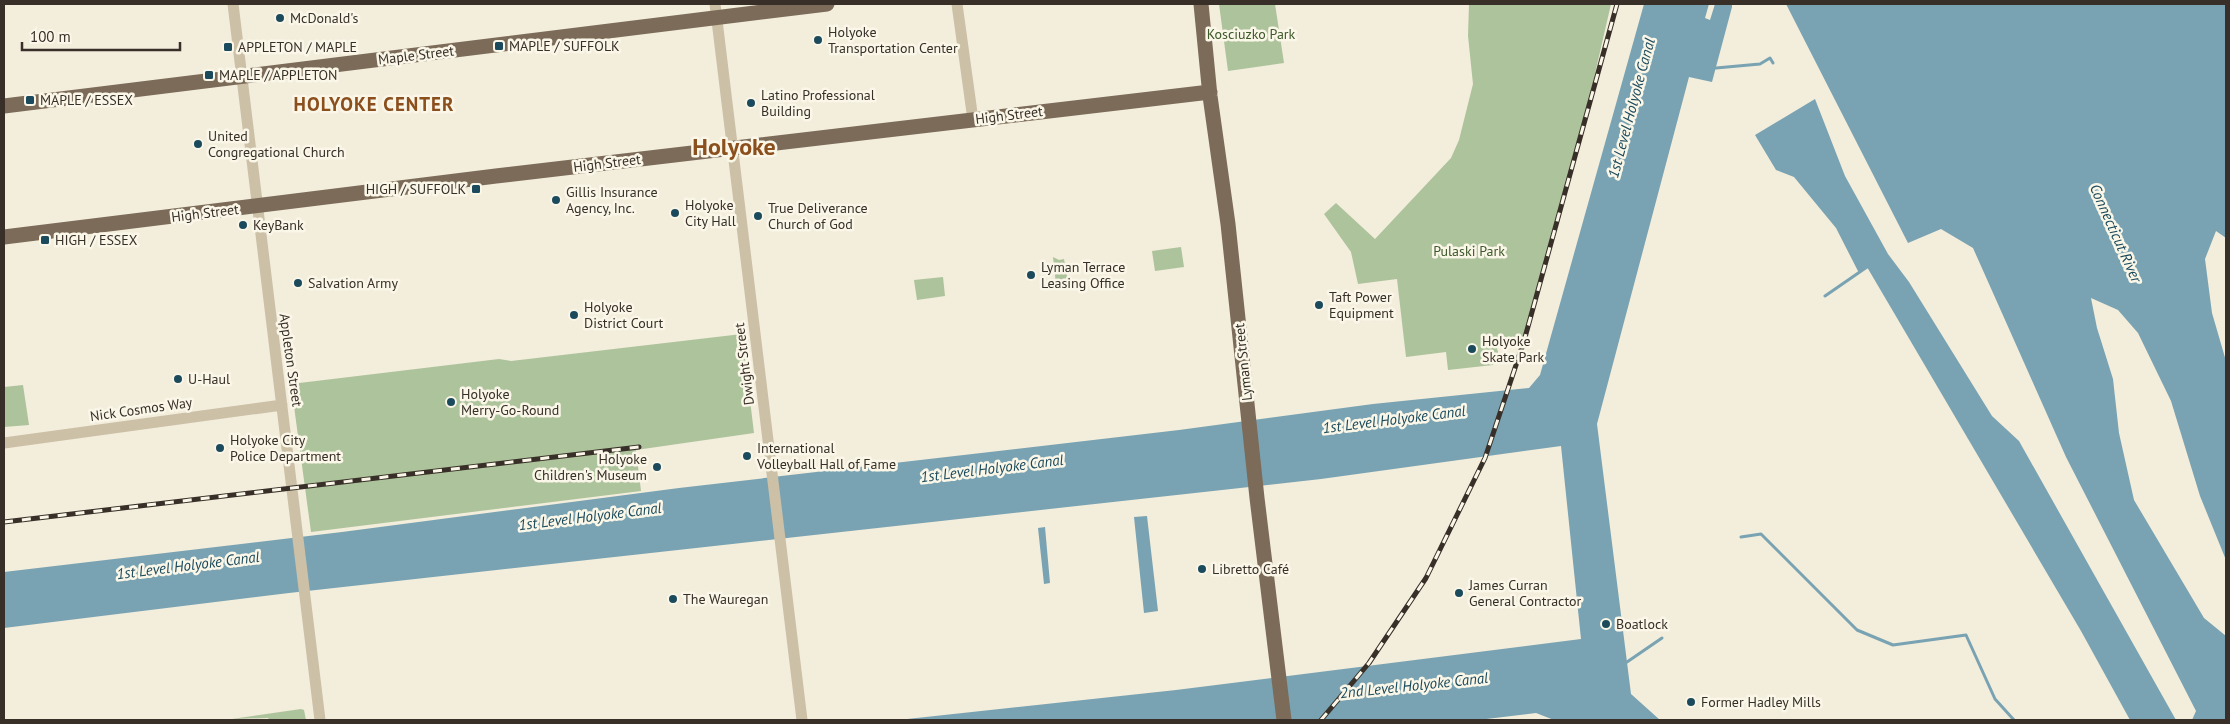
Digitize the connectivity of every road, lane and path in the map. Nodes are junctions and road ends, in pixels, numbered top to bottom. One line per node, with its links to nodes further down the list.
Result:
1 (233, 4): 6 (street, Appleton Street)
2 (827, 4): 5 (main road, Maple Street)
3 (957, 4): 9 (street)
4 (1201, 4): 7 (main road, Lyman Street)
5 (716, 10): 6 (main road, Maple Street); 10 (street, Dwight Street)
6 (242, 77): 8 (main road, Maple Street); 11 (street, Appleton Street)
7 (1210, 92): 9 (main road, High Street); 17 (main road, Lyman Street)
8 (4, 106)
9 (973, 120): 10 (main road, High Street)
10 (732, 149): 11 (main road, High Street); 16 (street, Dwight Street)
11 (260, 206): 12 (main road, High Street); 13 (street, Appleton Street)
12 (4, 237)
13 (282, 405): 14 (street, Nick Cosmos Way); 15 (street, Appleton Street)
14 (4, 443)
15 (320, 720)
16 (802, 720)
17 (1284, 720)

